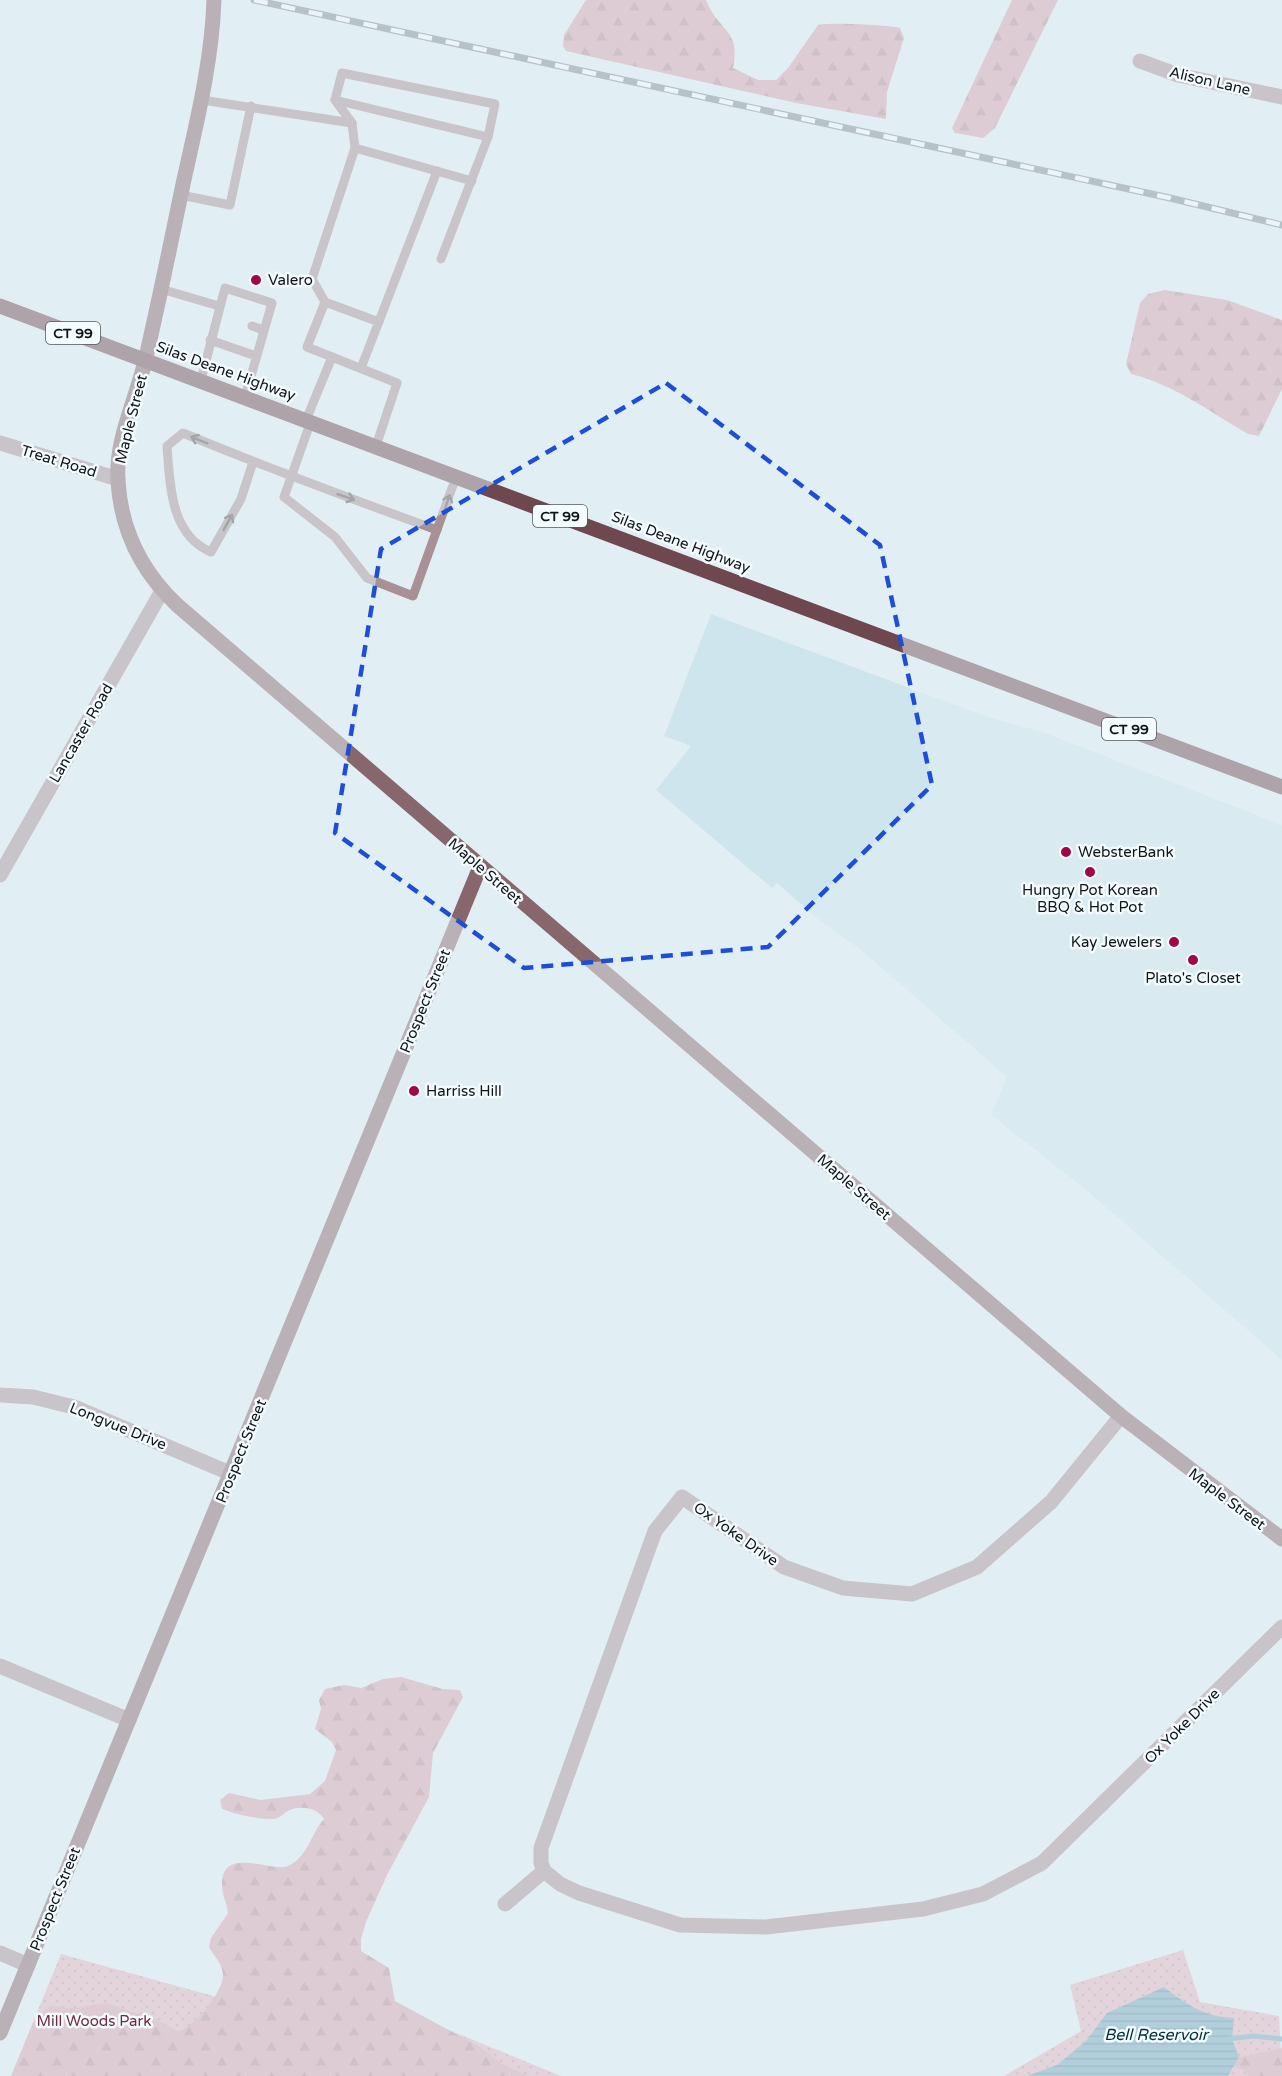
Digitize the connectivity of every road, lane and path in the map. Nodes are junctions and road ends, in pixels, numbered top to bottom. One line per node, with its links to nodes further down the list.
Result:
1 (214, 0): 4 (main road, Maple Street)
2 (1140, 61): 3 (street, Alison Lane)
3 (1282, 97)
4 (202, 99): 6 (lane); 12 (main road, Maple Street)
5 (335, 100): 7 (lane); 8 (lane); 8 (lane)
6 (250, 106): 7 (lane); 12 (lane)
7 (352, 123): 9 (lane)
8 (488, 137): 11 (lane)
9 (355, 148): 10 (lane); 15 (lane)
10 (437, 171): 11 (lane); 19 (lane)
11 (472, 181): 13 (lane)
12 (181, 195): 14 (main road, Maple Street)
13 (441, 259)
14 (161, 289): 17 (lane); 25 (main road, Maple Street)
15 (326, 302): 19 (lane); 24 (lane)
16 (0, 306): 25 (main road, Silas Deane Highway / CT 99)
17 (218, 310): 18 (lane); 21 (lane); 22 (lane)
18 (227, 317)
19 (379, 322): 26 (lane)
20 (252, 326): 21 (lane)
21 (264, 330): 23 (lane)
22 (210, 340): 23 (lane); 27 (lane)
23 (256, 356): 28 (lane)
24 (332, 357): 26 (lane); 29 (lane)
25 (146, 360): 27 (main road, Silas Deane Highway / CT 99); 35 (main road, Maple Street)
26 (361, 368): 31 (lane)
27 (201, 380): 28 (main road, Silas Deane Highway / CT 99)
28 (245, 397): 29 (main road, Silas Deane Highway / CT 99)
29 (308, 420): 31 (main road, Silas Deane Highway / CT 99); 34 (lane)
30 (0, 443): 35 (street, Treat Road)
31 (376, 446): 33 (main road, Silas Deane Highway / CT 99)
32 (253, 462): 32 (lane, one-way to 32); 34 (lane)
33 (456, 477): 36 (lane, one-way to 33); 38 (main road, Silas Deane Highway / CT 99)
34 (290, 478): 36 (lane, one-way to 36); 36 (lane)
35 (118, 479): 37 (main road, Maple Street)
36 (437, 530)
37 (162, 591): 39 (main road, Maple Street); 40 (street, Lancaster Road)
38 (1282, 787)
39 (480, 867): 42 (main road, Maple Street); 43 (main road, Prospect Street)
40 (0, 875)
41 (0, 1395): 43 (street, Longvue Drive)
42 (1120, 1416): 44 (main road, Maple Street); 48 (street, Ox Yoke Drive)
43 (232, 1474): 47 (main road, Prospect Street)
44 (1282, 1539)
45 (1282, 1627): 48 (street, Ox Yoke Drive)
46 (0, 1666): 47 (street)
47 (129, 1720): 51 (main road, Prospect Street)
48 (544, 1871): 49 (street)
49 (505, 1904)
50 (0, 1953): 51 (street)
51 (28, 1965): 52 (main road, Prospect Street)
52 (0, 2033)

